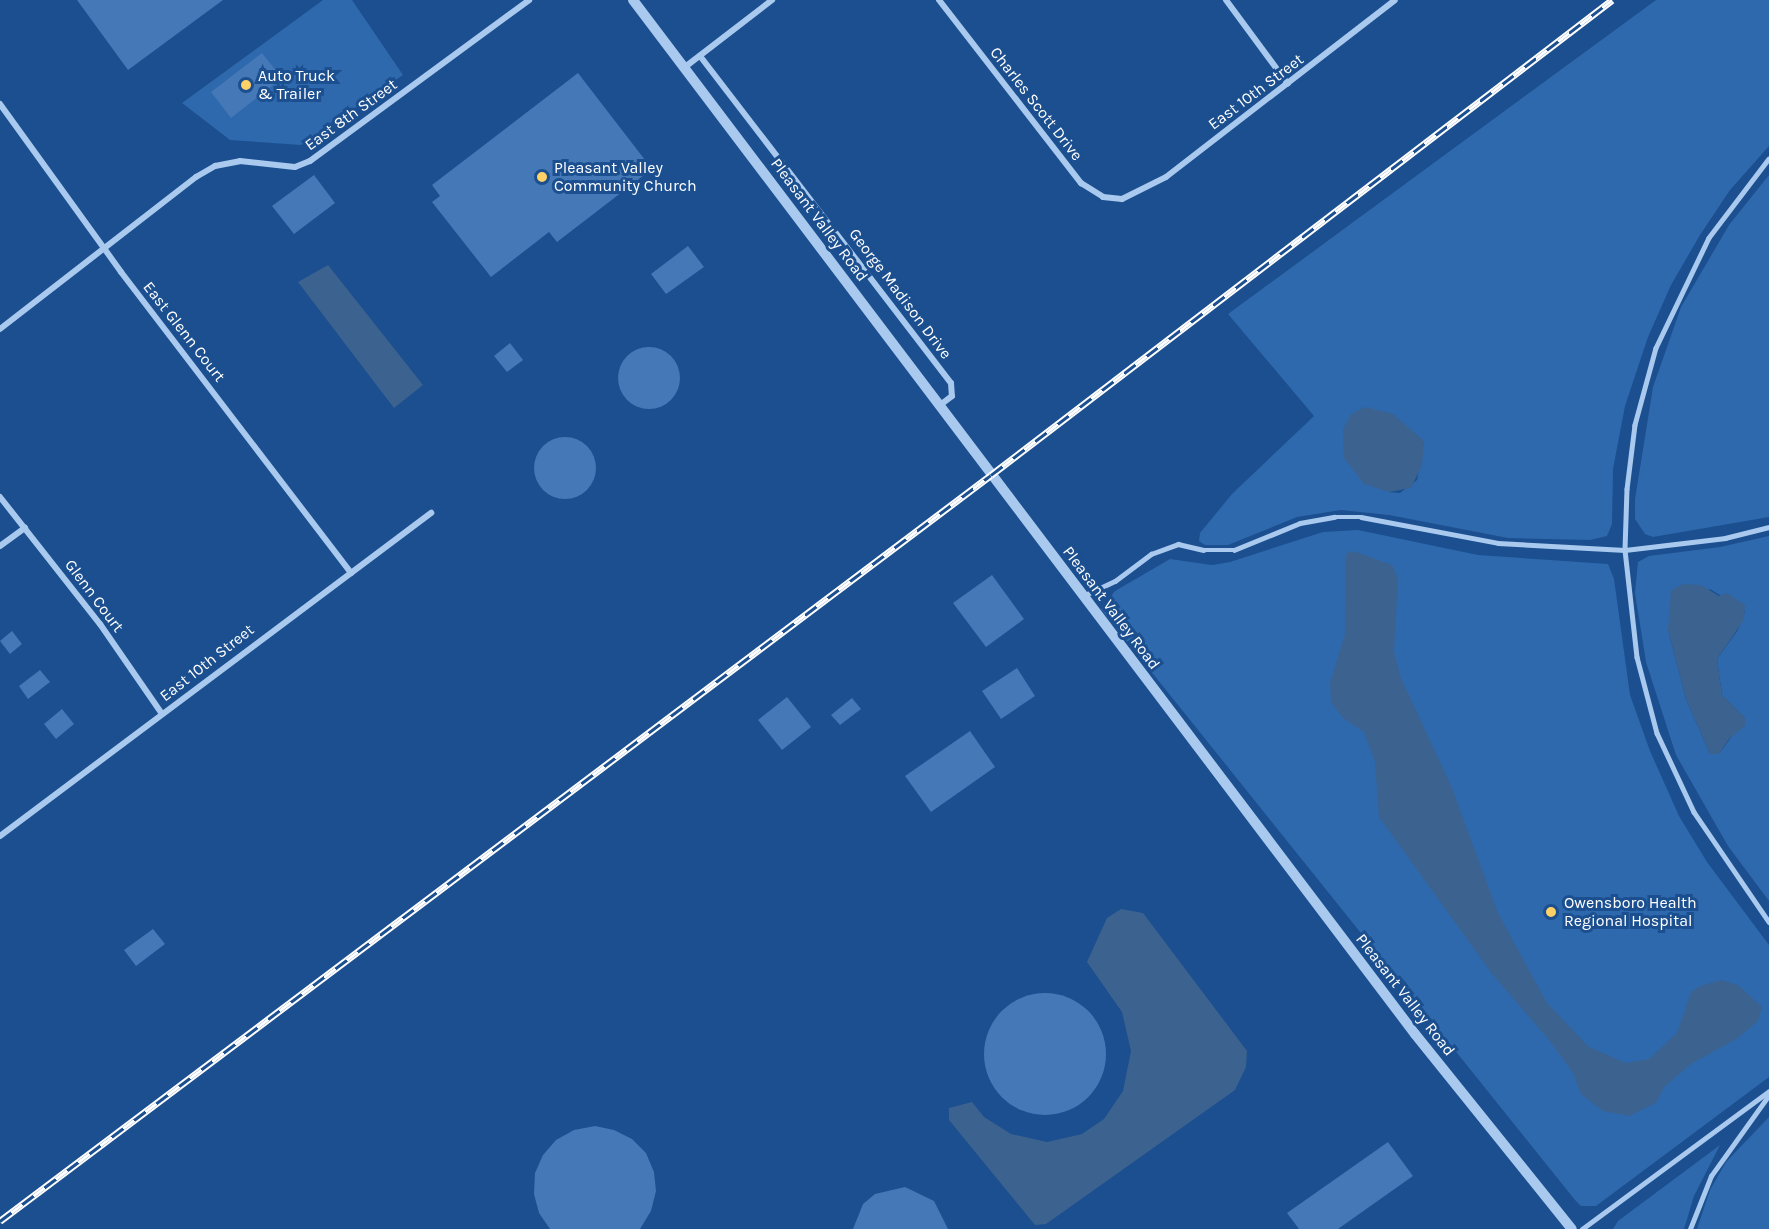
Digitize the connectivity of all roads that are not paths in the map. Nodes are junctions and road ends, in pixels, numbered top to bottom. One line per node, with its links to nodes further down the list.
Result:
1 (529, 0): 13 (street, East 8th Street)
2 (633, 0): 8 (street, Pleasant Valley Road)
3 (772, 0): 7 (street)
4 (939, 0): 12 (street, Charles Scott Drive)
5 (1226, 0): 9 (street)
6 (1395, 0): 9 (street, East 10th Street)
7 (700, 56): 8 (street); 15 (street, George Madison Drive)
8 (685, 67): 15 (street, Pleasant Valley Road)
9 (1288, 84): 12 (street, East 10th Street)
10 (0, 104): 13 (street, East Glenn Court)
11 (1769, 159): 21 (lane)
12 (1128, 198)
13 (104, 248): 14 (street, East 8th Street); 22 (street, East Glenn Court)
14 (0, 329)
15 (940, 405): 23 (street, Pleasant Valley Road)
16 (0, 497): 19 (street, Glenn Court)
17 (431, 513): 22 (street, East 10th Street)
18 (1769, 527): 21 (lane)
19 (25, 528): 20 (street); 24 (street, Glenn Court)
20 (0, 546)
21 (1624, 550): 23 (lane); 26 (lane)
22 (351, 573): 24 (street, East 10th Street)
23 (1082, 597): 28 (street, Pleasant Valley Road)
24 (162, 714): 25 (street, East 10th Street)
25 (0, 836)
26 (1769, 922)
27 (1769, 1093): 29 (lane); 30 (lane)
28 (1572, 1229)
29 (1582, 1229)
30 (1690, 1229)

